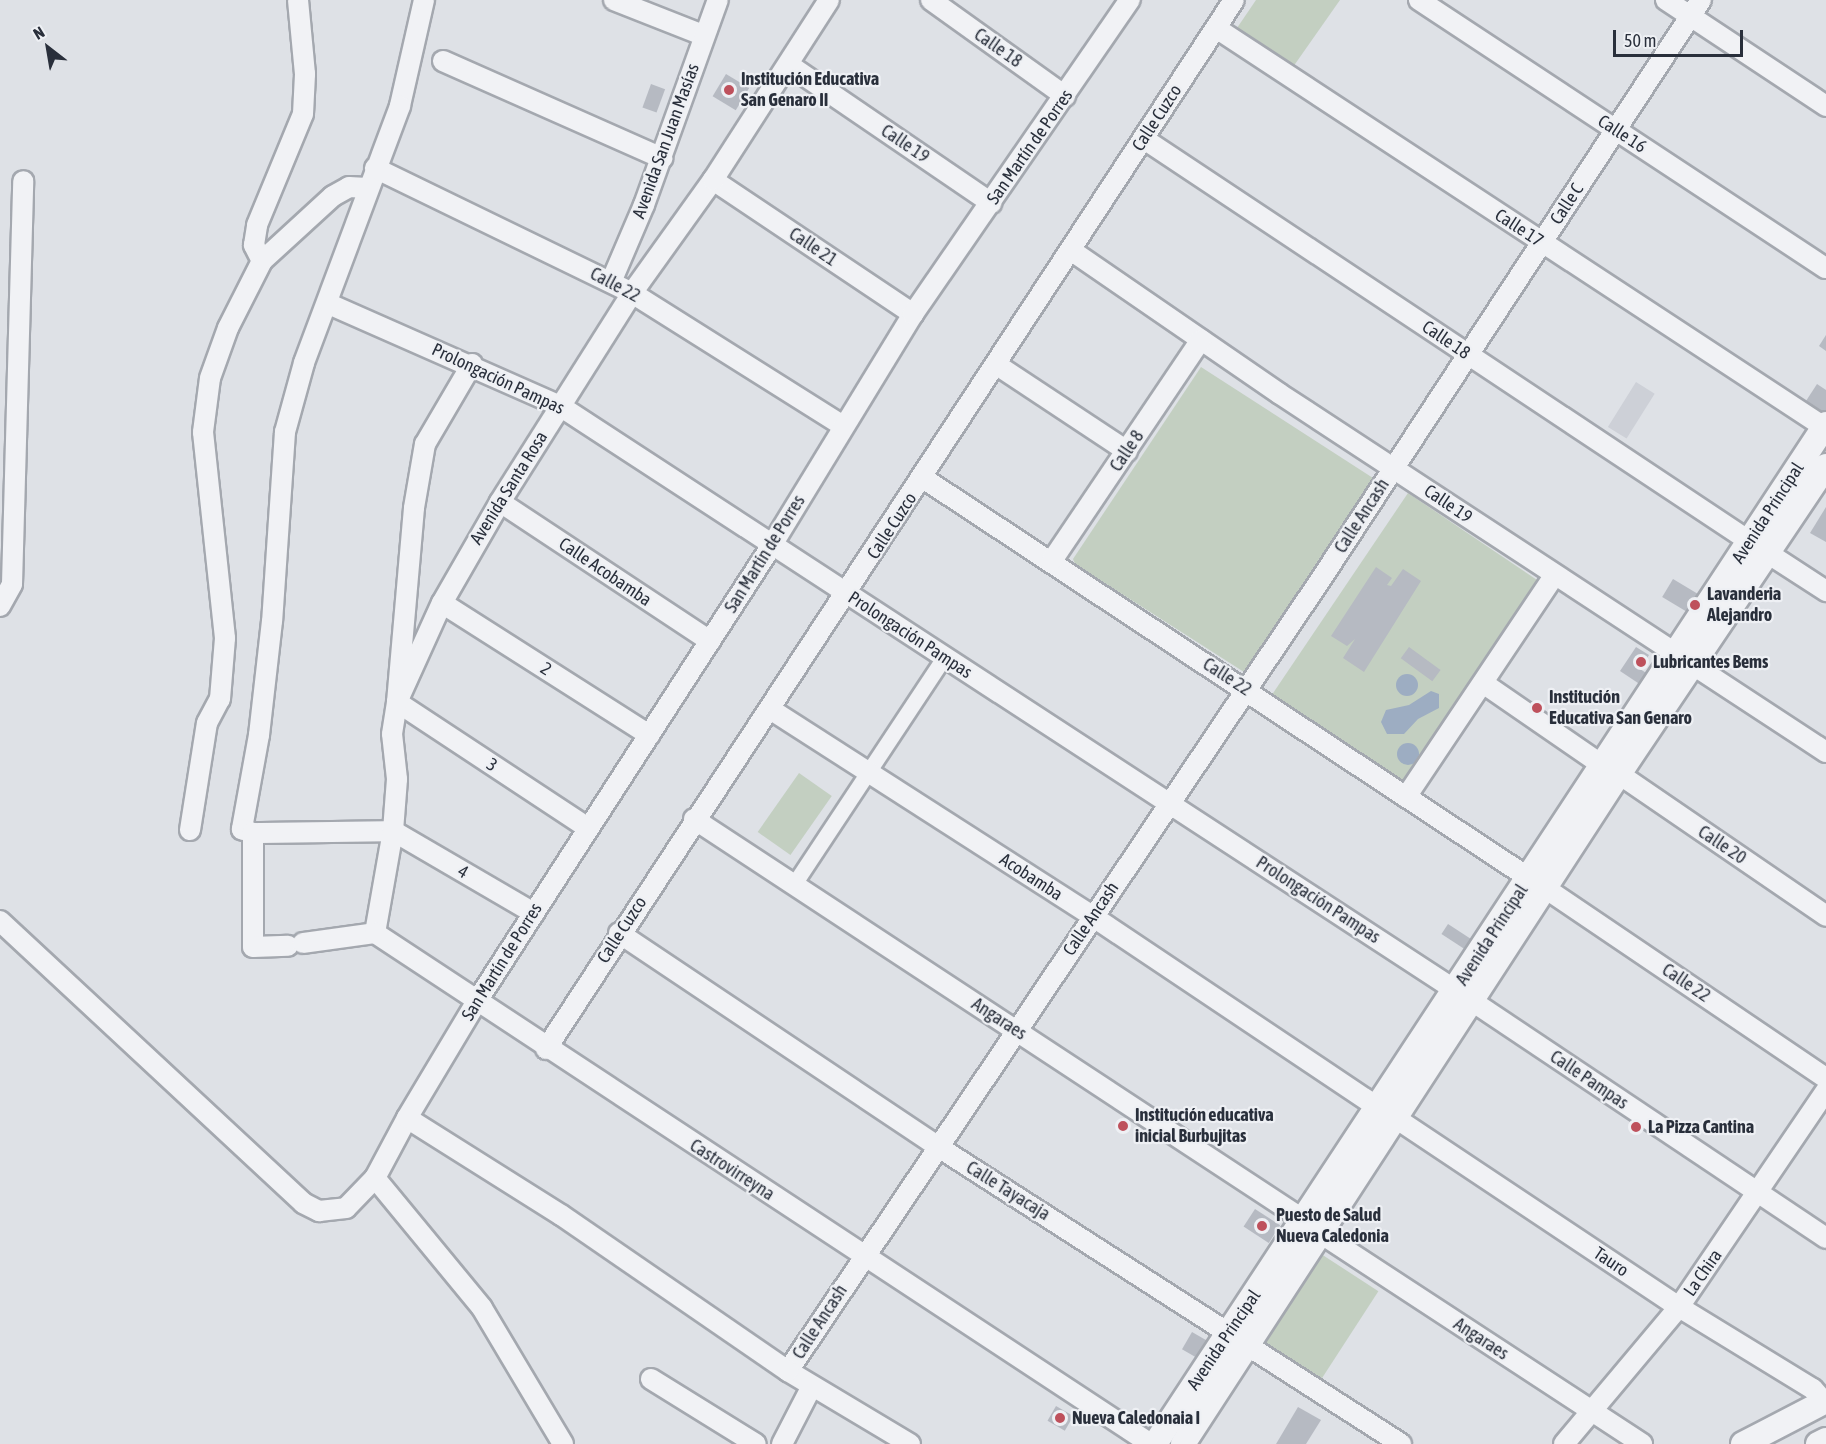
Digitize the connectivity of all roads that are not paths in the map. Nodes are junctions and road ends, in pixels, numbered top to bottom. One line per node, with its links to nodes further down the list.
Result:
1 (298, 0): 28 (street)
2 (424, 0): 21 (street)
3 (614, 0): 13 (street)
4 (718, 0): 13 (street, Avenida San Juan Masías)
5 (829, 0): 15 (street, Avenida Santa Rosa)
6 (931, 0): 16 (street, Calle 18)
7 (1130, 0): 16 (street, San Martín de Porres)
8 (1234, 0): 12 (street, Calle Cuzco)
9 (1419, 0): 18 (street, Calle 16)
10 (1666, 0): 11 (street)
11 (1696, 8): 17 (street); 18 (street, Calle C)
12 (1216, 28): 19 (street, Calle Cuzco); 26 (street, Calle 17)
13 (704, 35): 20 (street, Avenida San Juan Masías)
14 (443, 61): 20 (street)
15 (789, 65): 22 (street, Avenida Santa Rosa); 25 (street, Calle 19)
16 (1065, 96): 25 (street, San Martín de Porres)
17 (1826, 106)
18 (1616, 130): 26 (street, Calle C); 29 (street, Calle 16)
19 (1144, 139): 27 (street, Calle Cuzco); 35 (street, Calle 18)
20 (662, 158): 30 (street, Avenida San Juan Masías)
21 (375, 168): 24 (street); 30 (street, Calle 22)
22 (713, 180): 31 (street, Avenida Santa Rosa); 33 (street, Calle 21)
23 (23, 181): 53 (street)
24 (367, 188): 28 (street); 32 (street)
25 (991, 203): 33 (street, San Martín de Porres)
26 (1541, 243): 35 (street, Calle C); 40 (street, Calle 17)
27 (1072, 251): 34 (street, Calle 19); 37 (street, Calle Cuzco)
28 (262, 261): 69 (street)
29 (1826, 268)
30 (611, 282): 31 (street, Calle 22)
31 (632, 293): 38 (street, Avenida Santa Rosa); 39 (street, Calle 22)
32 (329, 304): 36 (street, Prolongación Pampas); 71 (street)
33 (913, 314): 39 (street, San Martín de Porres)
34 (1201, 340): 41 (street, Calle 8); 43 (street, Calle 19)
35 (1468, 355): 43 (street, Calle C); 47 (street, Calle 18)
36 (472, 364): 38 (street, Prolongación Pampas); 59 (street)
37 (997, 365): 41 (street); 44 (street, Calle Cuzco)
38 (560, 406): 45 (street, Avenida Santa Rosa); 46 (street, Prolongación Pampas)
39 (842, 425): 46 (street, San Martín de Porres)
40 (1825, 426): 47 (street, Avenida Principal)
41 (1127, 451): 48 (street, Calle 8)
42 (1826, 466): 47 (street, Avenida Principal)
43 (1394, 468): 49 (street, Calle 19); 58 (street, Calle Ancash)
44 (923, 478): 48 (street, Calle 22); 51 (street, Calle Cuzco)
45 (500, 502): 52 (street, Avenida Santa Rosa); 54 (street, Calle Acobamba)
46 (772, 545): 51 (street, Prolongación Pampas); 54 (street, San Martín de Porres)
47 (1757, 547): 50 (street, Calle 18); 56 (street, Avenida Principal)
48 (1051, 562): 58 (street, Calle 22)
49 (1554, 576): 56 (street, Calle 19); 57 (street)
50 (1826, 591)
51 (847, 593): 55 (street, Prolongación Pampas); 60 (street, Calle Cuzco)
52 (442, 603): 59 (street, Avenida Santa Rosa); 61 (street, 2)
53 (0, 606)
54 (710, 641): 61 (street, San Martín de Porres)
55 (944, 657): 64 (street); 66 (street, Prolongación Pampas)
56 (1687, 658): 62 (street, Calle 19); 63 (street, Avenida Principal)
57 (1483, 683): 63 (street, Calle 20); 65 (street)
58 (1246, 690): 65 (street, Calle 22); 66 (street, Calle Ancash)
59 (397, 702): 68 (street, 3); 70 (street, Avenida Santa Rosa)
60 (770, 709): 64 (street, Acobamba); 67 (street, Calle Cuzco)
61 (649, 735): 68 (street, San Martín de Porres)
62 (1826, 752)
63 (1611, 769): 72 (street, Avenida Principal); 76 (street, Calle 20)
64 (867, 772): 73 (street); 75 (street, Acobamba)
65 (1406, 797): 72 (street, Calle 22)
66 (1168, 802): 75 (street, Calle Ancash); 80 (street, Prolongación Pampas)
67 (694, 819): 73 (street, Angaraes); 79 (street, Calle Cuzco)
68 (588, 828): 74 (street, San Martín de Porres)
69 (190, 830)
70 (393, 831): 71 (street); 74 (street, 4); 78 (street, Avenida Santa Rosa)
71 (253, 833): 78 (street)
72 (1537, 883): 80 (street, Avenida Principal); 84 (street, Calle 22)
73 (794, 884): 82 (street, Angaraes)
74 (534, 912): 81 (street, San Martín de Porres)
75 (1092, 916): 82 (street, Calle Ancash); 86 (street, Acobamba)
76 (1826, 916)
77 (0, 921): 89 (street, San Martín de Porres)
78 (375, 933): 81 (street, Castrovirreyna)
79 (619, 933): 83 (street, Calle Cuzco); 88 (street, Calle Tayacaja)
80 (1464, 996): 86 (street, Avenida Principal); 90 (street, Calle Pampas)
81 (477, 1001): 83 (street, Castrovirreyna); 87 (street, San Martín de Porres)
82 (1017, 1031): 88 (street, Calle Ancash); 91 (street, Angaraes)
83 (546, 1049): 93 (street, Castrovirreyna)
84 (1826, 1078)
85 (1826, 1090): 90 (street, La Chira)
86 (1388, 1114): 91 (street, Avenida Principal); 94 (street, Tauro)
87 (408, 1115): 89 (street, San Martín de Porres); 96 (street)
88 (940, 1148): 93 (street, Calle Ancash); 95 (street, Calle Tayacaja)
89 (375, 1178): 102 (street)
90 (1757, 1194): 92 (street, Calle Pampas); 94 (street, La Chira)
91 (1312, 1227): 95 (street, Avenida Principal); 100 (street, Angaraes)
92 (1826, 1238)
93 (862, 1256): 96 (street, Calle Ancash); 106 (street, Castrovirreyna)
94 (1679, 1307): 99 (street, Tauro); 100 (street, La Chira)
95 (1238, 1339): 106 (street, Avenida Principal); 107 (street, Avenida Principal); 108 (street, Calle Tayacaja)
96 (788, 1371): 98 (street)
97 (651, 1380): 103 (street)
98 (812, 1386): 104 (street); 105 (street)
99 (1826, 1402): 111 (street)
100 (1592, 1412): 109 (street, La Chira); 110 (street, Angaraes)
101 (1826, 1440): 112 (street)
102 (563, 1444)
103 (756, 1444)
104 (782, 1444)
105 (910, 1444)
106 (1153, 1444)
107 (1183, 1444)
108 (1401, 1444)
109 (1564, 1444)
110 (1642, 1444)
111 (1743, 1444)
112 (1818, 1444)

